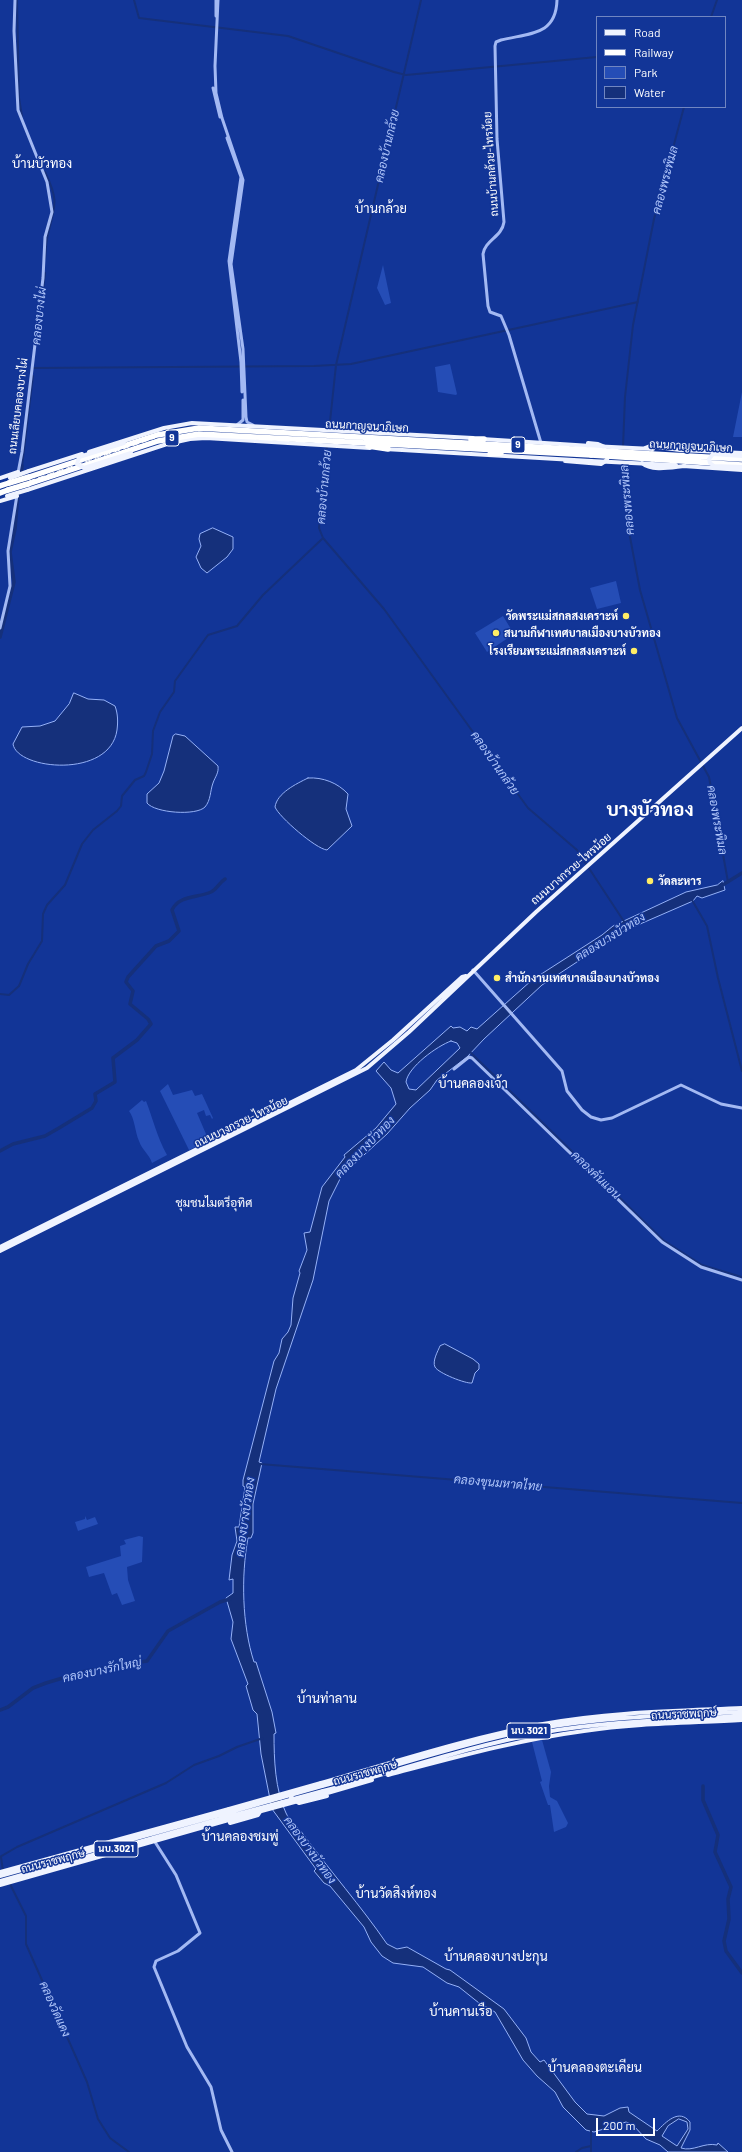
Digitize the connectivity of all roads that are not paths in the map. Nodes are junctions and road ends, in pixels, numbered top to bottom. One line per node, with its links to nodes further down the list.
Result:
1 (14, 0): 31 (street, ถนนเลียบคลองบางไผ่)
2 (217, 0): 4 (street)
3 (557, 0): 17 (street, ถนนบ้านกล้วย-ไทรน้อย)
4 (243, 370): 5 (street); 6 (street)
5 (237, 425): 6 (main road); 7 (main road)
6 (253, 425): 8 (main road)
7 (178, 426): 12 (main road, bridge); 32 (main road)
8 (324, 432): 11 (highway, ถนนกาญจนาภิเษก / 9); 32 (highway, ถนนกาญจนาภิเษก / 9)
9 (371, 432): 10 (highway); 11 (main road); 13 (main road)
10 (384, 437): 11 (highway, ถนนกาญจนาภิเษก / 9); 14 (highway, ถนนกาญจนาภิเษก / 9)
11 (333, 438): 15 (highway, ถนนกาญจนาภิเษก / 9); 16 (highway, ถนนกาญจนาภิเษก / 9); 19 (main road)
12 (190, 439): 16 (main road); 33 (main road)
13 (484, 439): 14 (highway); 17 (main road)
14 (445, 440): 22 (highway, ถนนกาญจนาภิเษก / 9)
15 (345, 442): 19 (highway); 21 (highway, ถนนกาญจนาภิเษก / 9)
16 (323, 443): 30 (highway, ถนนกาญจนาภิเษก / 9)
17 (541, 443): 18 (main road)
18 (558, 444): 22 (main road); 27 (main road)
19 (388, 449): 24 (main road)
20 (680, 450): 23 (main road); 25 (main road); 28 (main road)
21 (525, 452): 22 (highway, ถนนกาญจนาภิเษก / 9); 24 (highway)
22 (591, 453): 25 (highway, ถนนกาญจนาภิเษก / 9, bridge); 25 (main road, bridge); 27 (main road)
23 (742, 453)
24 (490, 454): 27 (main road)
25 (652, 456): 26 (highway, ถนนกาญจนาภิเษก / 9); 28 (main road); 29 (highway, ถนนกาญจนาภิเษก / 9)
26 (742, 458): 29 (main road, bridge)
27 (558, 459)
28 (685, 466): 29 (main road)
29 (742, 467)
30 (69, 471): 33 (highway); 37 (highway, ถนนกาญจนาภิเษก / 9)
31 (18, 472): 34 (main road); 40 (street, ถนนเลียบคลองบางไผ่)
32 (29, 474): 35 (highway, ถนนกาญจนาภิเษก / 9, bridge)
33 (76, 474): 37 (main road)
34 (0, 480): 35 (main road)
35 (10, 480): 36 (highway, ถนนกาญจนาภิเษก / 9)
36 (0, 486)
37 (27, 487): 39 (highway, ถนนกาญจนาภิเษก / 9, bridge)
38 (0, 493): 39 (highway, ถนนกาญจนาภิเษก / 9)
39 (8, 493): 41 (main road)
40 (17, 496): 41 (main road); 42 (street, ถนนเลียบคลองบางไผ่)
41 (0, 500)
42 (0, 628)
43 (742, 728): 44 (main road, ถนนบางกรวย-ไทรน้อย)
44 (473, 970): 46 (street); 47 (main road, ถนนบางกรวย-ไทรน้อย)
45 (454, 1070): 50 (street)
46 (742, 1108)
47 (16, 1241): 48 (main road, ถนนบางกรวย-ไทรน้อย); 49 (main road, ถนนบางกรวย-ไทรน้อย)
48 (0, 1247)
49 (0, 1251)
50 (742, 1280)
51 (742, 1708): 53 (main road, ถนนราชพฤกษ์ / นบ.3021)
52 (742, 1712): 55 (main road, ถนนราชพฤกษ์ / นบ.3021)
53 (622, 1714): 55 (main road); 59 (main road, ถนนราชพฤกษ์ / นบ.3021)
54 (742, 1718): 56 (main road, ถนนราชพฤกษ์ / นบ.3021); 57 (main road, ถนนราชพฤกษ์ / นบ.3021)
55 (602, 1719): 58 (main road, ถนนราชพฤกษ์ / นบ.3021)
56 (610, 1724): 57 (main road); 61 (main road, ถนนราชพฤกษ์ / นบ.3021)
57 (594, 1729): 60 (main road, ถนนราชพฤกษ์ / นบ.3021)
58 (461, 1746): 59 (main road); 64 (main road, ถนนราชพฤกษ์ / นบ.3021)
59 (443, 1748): 62 (main road, ถนนราชพฤกษ์ / นบ.3021)
60 (477, 1751): 61 (main road); 63 (main road, ถนนราชพฤกษ์ / นบ.3021)
61 (455, 1753): 64 (main road, ถนนราชพฤกษ์ / นบ.3021)
62 (400, 1760): 63 (main road); 64 (main road, ถนนราชพฤกษ์ / นบ.3021)
63 (378, 1778): 64 (main road, ถนนราชพฤกษ์ / นบ.3021)
64 (322, 1789): 65 (main road, ถนนราชพฤกษ์ / นบ.3021, bridge); 65 (main road, ถนนราชพฤกษ์ / นบ.3021, bridge)
65 (231, 1814): 66 (main road, ถนนราชพฤกษ์ / นบ.3021); 67 (main road, ถนนราชพฤกษ์ / นบ.3021); 70 (main road, ถนนราชพฤกษ์ / นบ.3021); 71 (main road, ถนนราชพฤกษ์ / นบ.3021)
66 (172, 1825): 67 (main road); 68 (main road, ถนนราชพฤกษ์ / นบ.3021)
67 (184, 1833): 69 (main road, ถนนราชพฤกษ์ / นบ.3021)
68 (111, 1842): 70 (main road); 73 (main road, ถนนราชพฤกษ์ / นบ.3021)
69 (155, 1842): 72 (main road, ถนนราชพฤกษ์ / นบ.3021); 77 (street)
70 (93, 1850): 74 (main road, ถนนราชพฤกษ์ / นบ.3021)
71 (108, 1851): 72 (main road); 75 (main road, ถนนราชพฤกษ์ / นบ.3021)
72 (92, 1860): 76 (main road, ถนนราชพฤกษ์ / นบ.3021)
73 (0, 1872)
74 (0, 1876)
75 (0, 1881)
76 (0, 1885)
77 (232, 2152)

